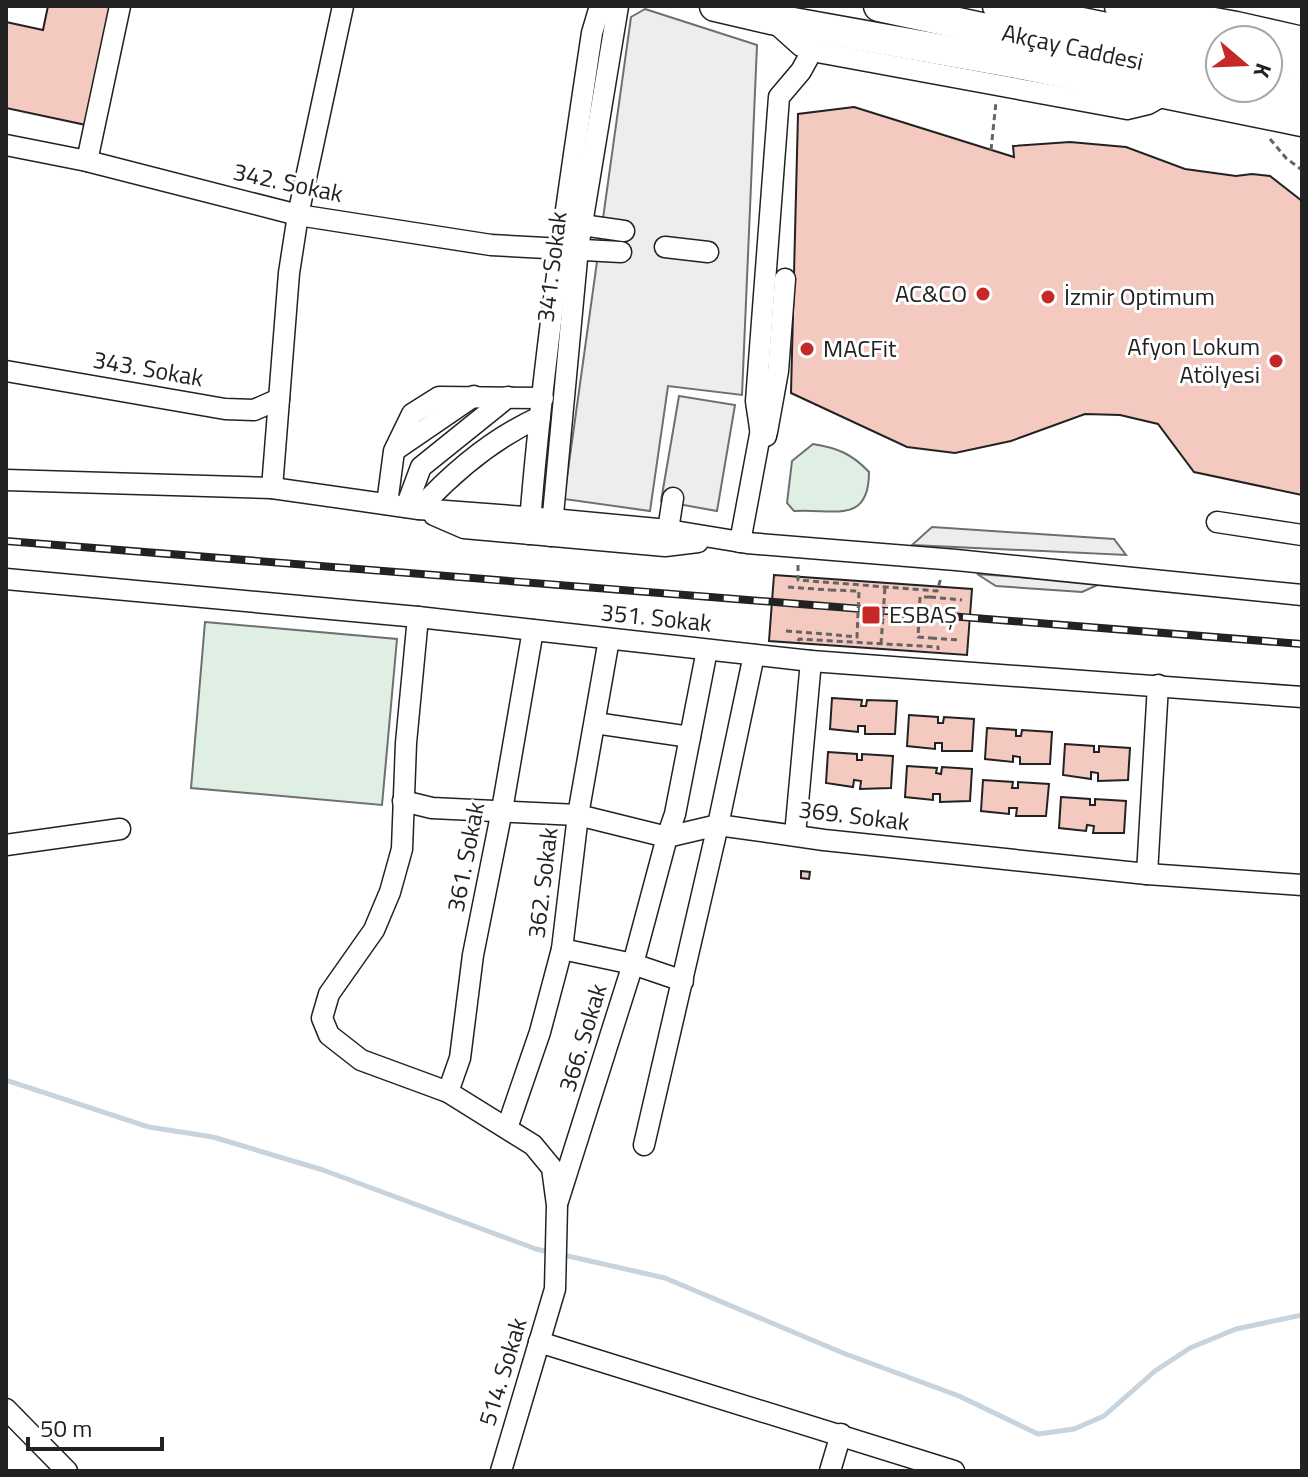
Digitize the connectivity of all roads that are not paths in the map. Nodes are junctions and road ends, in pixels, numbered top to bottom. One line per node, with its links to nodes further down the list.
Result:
1 (120, 6): 21 (street)
2 (343, 6): 22 (street)
3 (600, 6): 26 (street, 341. Sokak)
4 (618, 6): 23 (street, 341. Sokak)
5 (715, 6): 10 (highway)
6 (879, 6): 15 (highway, Akçay Caddesi)
7 (998, 6): 13 (highway, Akçay Caddesi)
8 (1120, 6): 12 (highway)
9 (1184, 6): 11 (highway)
10 (771, 19): 14 (street); 16 (highway)
11 (1208, 24)
12 (1204, 32)
13 (1204, 36)
14 (812, 51): 16 (street); 34 (street)
15 (1204, 76)
16 (1166, 94): 17 (highway)
17 (1204, 96)
18 (1265, 104): 19 (highway)
19 (1302, 121)
20 (6, 145): 21 (street, 342. Sokak)
21 (87, 161): 22 (street, 342. Sokak)
22 (298, 215): 26 (street, 342. Sokak); 32 (street)
23 (582, 225): 24 (street); 26 (street)
24 (624, 231)
25 (665, 247): 28 (street)
26 (570, 248): 27 (street, 342. Sokak); 33 (street, 341. Sokak); 41 (street, 341. Sokak)
27 (621, 252)
28 (708, 252)
29 (781, 278): 34 (street)
30 (6, 371): 32 (street, 343. Sokak)
31 (508, 397): 33 (street); 38 (street); 38 (street)
32 (279, 399): 36 (street)
33 (542, 407): 38 (street); 40 (street, 341. Sokak)
34 (764, 436): 44 (street)
35 (6, 480): 36 (street)
36 (272, 488): 38 (street)
37 (673, 498): 42 (street)
38 (404, 507): 40 (street)
39 (1217, 522): 43 (street)
40 (530, 526): 41 (street)
41 (551, 527): 42 (street); 44 (street)
42 (668, 530): 44 (street)
43 (1302, 535)
44 (737, 541): 46 (street)
45 (6, 579): 47 (street, 351. Sokak)
46 (1302, 595)
47 (418, 617): 48 (street, 351. Sokak); 57 (street)
48 (533, 630): 49 (street, 351. Sokak); 58 (street, 361. Sokak)
49 (609, 639): 50 (street, 351. Sokak); 55 (street, 362. Sokak)
50 (707, 650): 51 (street, 351. Sokak); 56 (street, 366. Sokak)
51 (754, 655): 52 (street, 351. Sokak); 60 (street)
52 (811, 661): 53 (street, 351. Sokak); 62 (street)
53 (1158, 685): 54 (street, 351. Sokak); 65 (street)
54 (1302, 697)
55 (595, 723): 56 (street); 59 (street, 362. Sokak)
56 (690, 737): 63 (street, 366. Sokak)
57 (403, 801): 58 (street, 369. Sokak); 70 (street)
58 (502, 810): 59 (street, 369. Sokak); 70 (street, 361. Sokak)
59 (578, 815): 63 (street, 369. Sokak); 67 (street, 362. Sokak)
60 (718, 825): 62 (street, 369. Sokak); 63 (street, 369. Sokak); 69 (street)
61 (120, 829): 64 (street)
62 (795, 835): 65 (street, 369. Sokak)
63 (667, 837): 68 (street, 366. Sokak)
64 (6, 845)
65 (1147, 874): 66 (street, 369. Sokak)
66 (1302, 885)
67 (562, 949): 68 (street); 71 (street, 362. Sokak)
68 (633, 964): 69 (street); 73 (street, 366. Sokak)
69 (683, 981): 72 (street)
70 (448, 1092): 71 (street)
71 (507, 1128): 73 (street)
72 (644, 1145)
73 (557, 1205): 74 (street, 514. Sokak)
74 (539, 1342): 76 (street); 78 (street, 514. Sokak)
75 (6, 1409): 77 (street)
76 (841, 1434): 79 (street); 80 (street)
77 (67, 1471)
78 (501, 1471)
79 (830, 1471)
80 (954, 1471)

